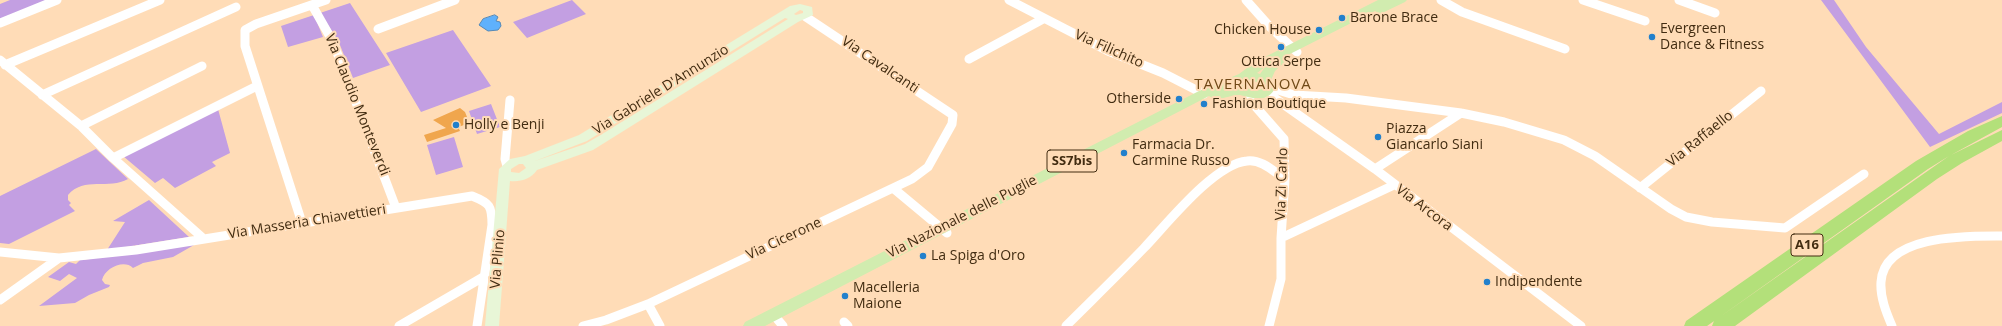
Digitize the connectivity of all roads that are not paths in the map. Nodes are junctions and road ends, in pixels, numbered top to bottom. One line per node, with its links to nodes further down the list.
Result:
1 (57, 0): 18 (street)
2 (160, 0): 23 (street)
3 (326, 0): 12 (street)
4 (455, 0): 19 (street)
5 (1009, 0): 16 (street, Via Filichito)
6 (1246, 0): 21 (street)
7 (1387, 0): 21 (main road, Via Nazionale delle Puglie)
8 (1401, 0): 21 (main road, Via Nazionale delle Puglie)
9 (1441, 0): 20 (street)
10 (1583, 0): 17 (street)
11 (1679, 0): 15 (street)
12 (312, 5): 27 (street); 48 (street, Via Claudio Monteverdi)
13 (236, 7): 29 (street)
14 (801, 9): 33 (street, Via Cavalcanti); 39 (street, Via Gabriele D'Annunzio)
15 (1715, 13)
16 (1043, 19): 22 (street); 30 (street, Via Filichito)
17 (1645, 22)
18 (0, 23)
19 (378, 29)
20 (1565, 49)
21 (1295, 50): 25 (main road, Via Nazionale delle Puglie); 26 (main road, Via Nazionale delle Puglie)
22 (969, 59)
23 (3, 63): 29 (street)
24 (202, 66): 35 (street)
25 (1243, 85): 26 (main road); 26 (main road); 30 (main road, Via Nazionale delle Puglie); 44 (street, Via Zi Carlo)
26 (1266, 85): 32 (street); 40 (street, Via Arcora)
27 (257, 86): 38 (street); 49 (street)
28 (1761, 91): 47 (street, Via Raffaello)
29 (42, 95): 35 (street)
30 (1206, 96): 50 (main road, Via Nazionale delle Puglie / SS7bis)
31 (510, 100): 42 (street)
32 (1461, 113): 40 (street); 47 (street)
33 (953, 115): 46 (street, Via Cicerone)
34 (2002, 121): 37 (highway, A16)
35 (81, 126): 38 (street)
36 (2002, 135): 37 (highway, A16)
37 (1952, 154): 41 (highway, A16)
38 (113, 158): 53 (street)
39 (530, 163): 42 (street, Via Plinio)
40 (1375, 169): 45 (street, Via Arcora)
41 (1926, 170): 69 (highway, A16); 70 (highway, A16)
42 (510, 173): 62 (street, Via Plinio)
43 (1864, 174): 47 (street)
44 (1285, 179): 52 (street, Via Zi Carlo); 66 (street)
45 (1394, 185): 52 (street, Via Zi Carlo); 68 (street, Via Arcora)
46 (893, 188): 50 (street); 58 (street, Via Cicerone)
47 (1640, 188)
48 (396, 208): 49 (street, Via Masseria Chiavettieri); 56 (street, Via Masseria Chiavettieri)
49 (302, 223): 53 (street, Via Masseria Chiavettieri)
50 (944, 231): 59 (main road, Via Nazionale delle Puglie / SS7bis)
51 (2002, 236): 71 (street)
52 (1281, 238): 67 (street, Via Zi Carlo)
53 (204, 239): 55 (street, Via Masseria Chiavettieri)
54 (0, 252): 55 (street, Via Masseria Chiavettieri)
55 (59, 258): 57 (street)
56 (485, 276): 60 (street); 61 (street, Via Masseria Chiavettieri)
57 (0, 300)
58 (648, 304): 63 (street, Via Cicerone); 64 (street)
59 (775, 322): 65 (main road, Via Nazionale delle Puglie / SS7bis)
60 (400, 326)
61 (477, 326)
62 (492, 326)
63 (583, 326)
64 (660, 326)
65 (751, 326)
66 (1066, 326)
67 (1269, 326)
68 (1581, 326)
69 (1693, 326)
70 (1721, 326)
71 (1892, 326)

